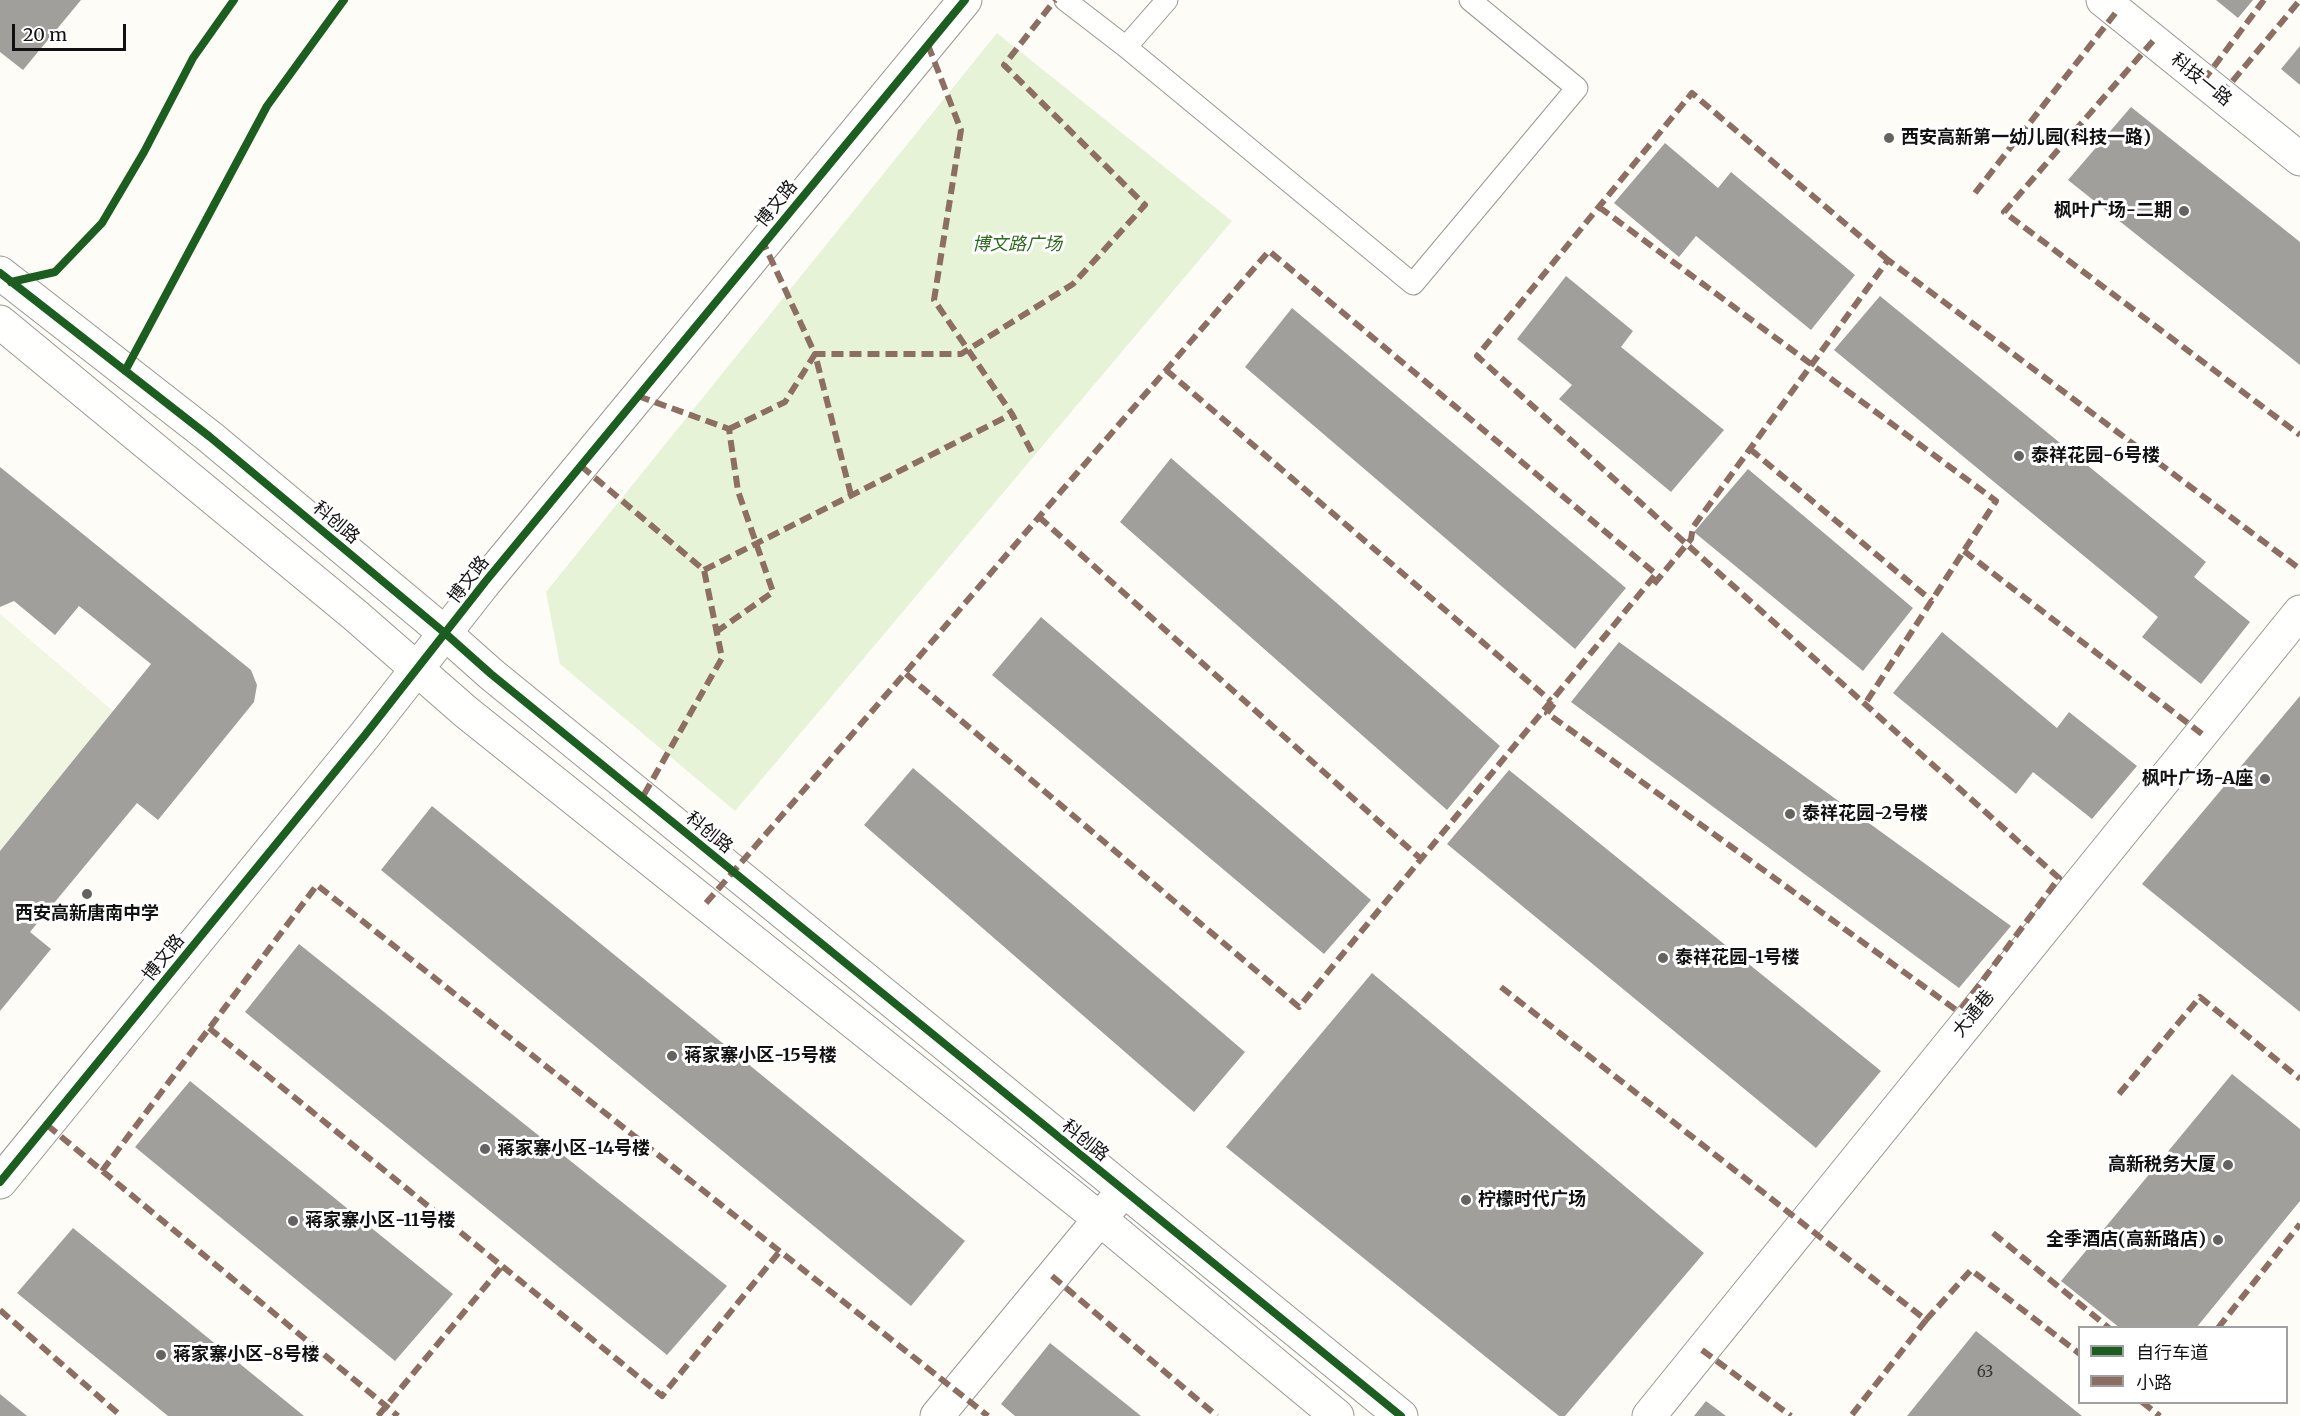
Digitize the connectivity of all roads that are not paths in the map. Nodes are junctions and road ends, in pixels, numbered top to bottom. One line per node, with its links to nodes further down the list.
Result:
1 (965, 0): 11 (street, 博文路)
2 (1065, 0): 6 (lane)
3 (1167, 0): 6 (lane)
4 (1470, 0): 6 (lane)
5 (2103, 0): 7 (street, 科技一路)
6 (1126, 47)
7 (2300, 159)
8 (0, 273): 11 (street, 科创路)
9 (0, 322): 12 (street)
10 (2300, 612): 19 (street, 大通巷)
11 (446, 634): 12 (street, 博文路); 14 (street, 科创路)
12 (417, 670): 13 (street, 博文路); 15 (street)
13 (0, 1182)
14 (1123, 1191): 15 (street); 18 (street, 科创路)
15 (1100, 1219): 16 (street); 17 (street)
16 (937, 1416)
17 (1337, 1416)
18 (1401, 1416)
19 (1649, 1416)

